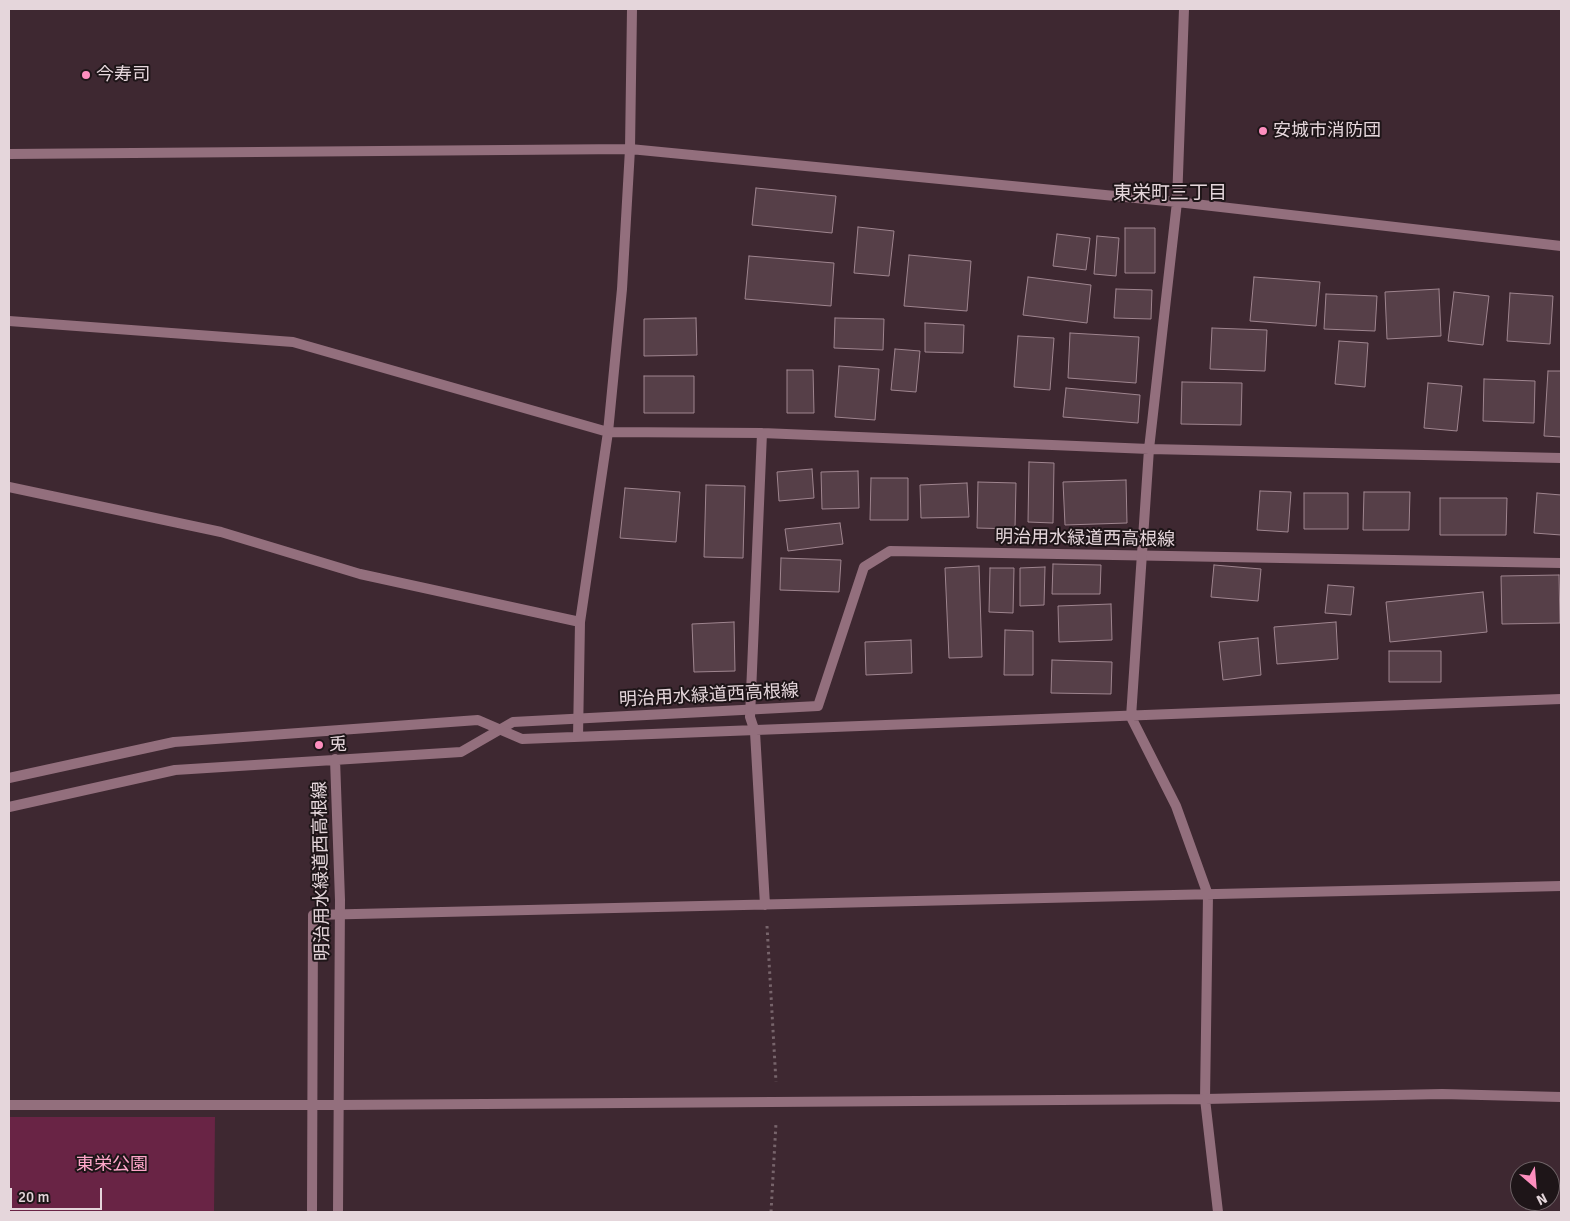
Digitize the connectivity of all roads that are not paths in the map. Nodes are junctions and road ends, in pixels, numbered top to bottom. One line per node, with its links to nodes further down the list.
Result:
1 (632, 9): 3 (street)
2 (1184, 9): 5 (street)
3 (630, 149): 4 (street); 5 (street); 8 (street)
4 (9, 154)
5 (1177, 202): 6 (street); 10 (street)
6 (1561, 246)
7 (9, 321): 8 (street)
8 (608, 432): 9 (street); 15 (street)
9 (762, 433): 10 (street); 17 (street)
10 (1148, 449): 11 (street); 13 (street)
11 (1561, 458)
12 (9, 486): 15 (street)
13 (1141, 557): 14 (street, 明治用水緑道西高根線); 17 (street, 明治用水緑道西高根線); 18 (street)
14 (1561, 563)
15 (580, 622): 19 (street)
16 (1561, 699): 18 (street)
17 (751, 710): 19 (street, 明治用水緑道西高根線); 21 (street)
18 (1131, 717): 21 (street); 27 (street)
19 (579, 719): 20 (street, 明治用水緑道西高根線); 22 (street)
20 (499, 730): 22 (street); 23 (street, 明治用水緑道西高根線); 24 (street)
21 (755, 732): 22 (street); 28 (street)
22 (578, 737)
23 (335, 759): 25 (street); 29 (street, 明治用水緑道西高根線)
24 (9, 778)
25 (9, 807)
26 (1561, 886): 27 (street)
27 (1208, 895): 28 (street); 31 (street)
28 (765, 905): 29 (street)
29 (340, 915): 33 (street); 34 (street, 明治用水緑道西高根線)
30 (1561, 1096): 31 (street)
31 (1205, 1099): 34 (street); 37 (street)
32 (9, 1105): 33 (street)
33 (313, 1105): 34 (street); 35 (street)
34 (340, 1105): 36 (street, 明治用水緑道西高根線)
35 (312, 1212)
36 (338, 1212)
37 (1218, 1212)

